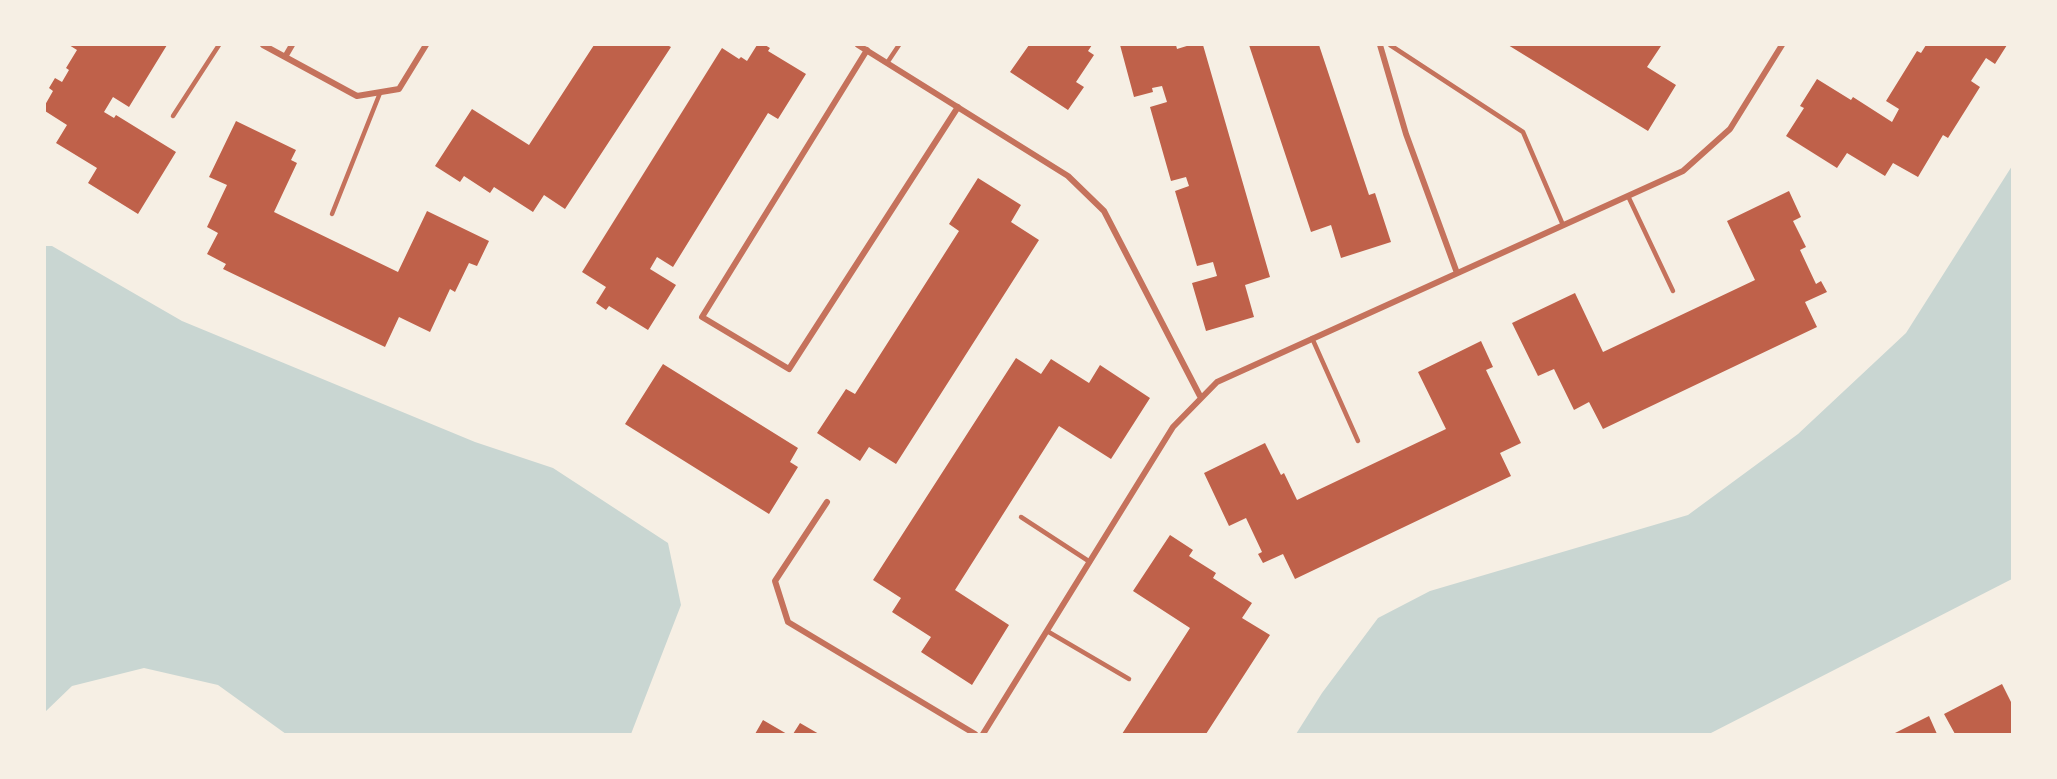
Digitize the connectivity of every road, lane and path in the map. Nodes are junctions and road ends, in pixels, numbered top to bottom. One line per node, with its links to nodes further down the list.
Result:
1 (219, 45): 15 (lane)
2 (263, 45): 11 (street)
3 (292, 45): 11 (street)
4 (426, 45): 13 (street)
5 (858, 45): 10 (street)
6 (899, 45): 12 (lane)
7 (1380, 45): 19 (street)
8 (1390, 45): 18 (lane)
9 (1782, 45): 16 (street)
10 (867, 50): 12 (street); 14 (street)
11 (285, 57): 13 (street)
12 (887, 63): 14 (street)
13 (380, 93): 17 (lane)
14 (958, 107): 22 (street)
15 (173, 117)
16 (1628, 196): 18 (street); 20 (lane)
17 (332, 214)
18 (1563, 225): 19 (street)
19 (1457, 273): 21 (street)
20 (1674, 291)
21 (1312, 338): 22 (street); 23 (lane)
22 (1201, 398): 26 (street)
23 (1358, 441)
24 (827, 502): 29 (street)
25 (1021, 517): 26 (lane)
26 (1090, 562): 27 (street)
27 (1047, 632): 28 (lane); 30 (street)
28 (1129, 679)
29 (975, 734)
30 (983, 734)

